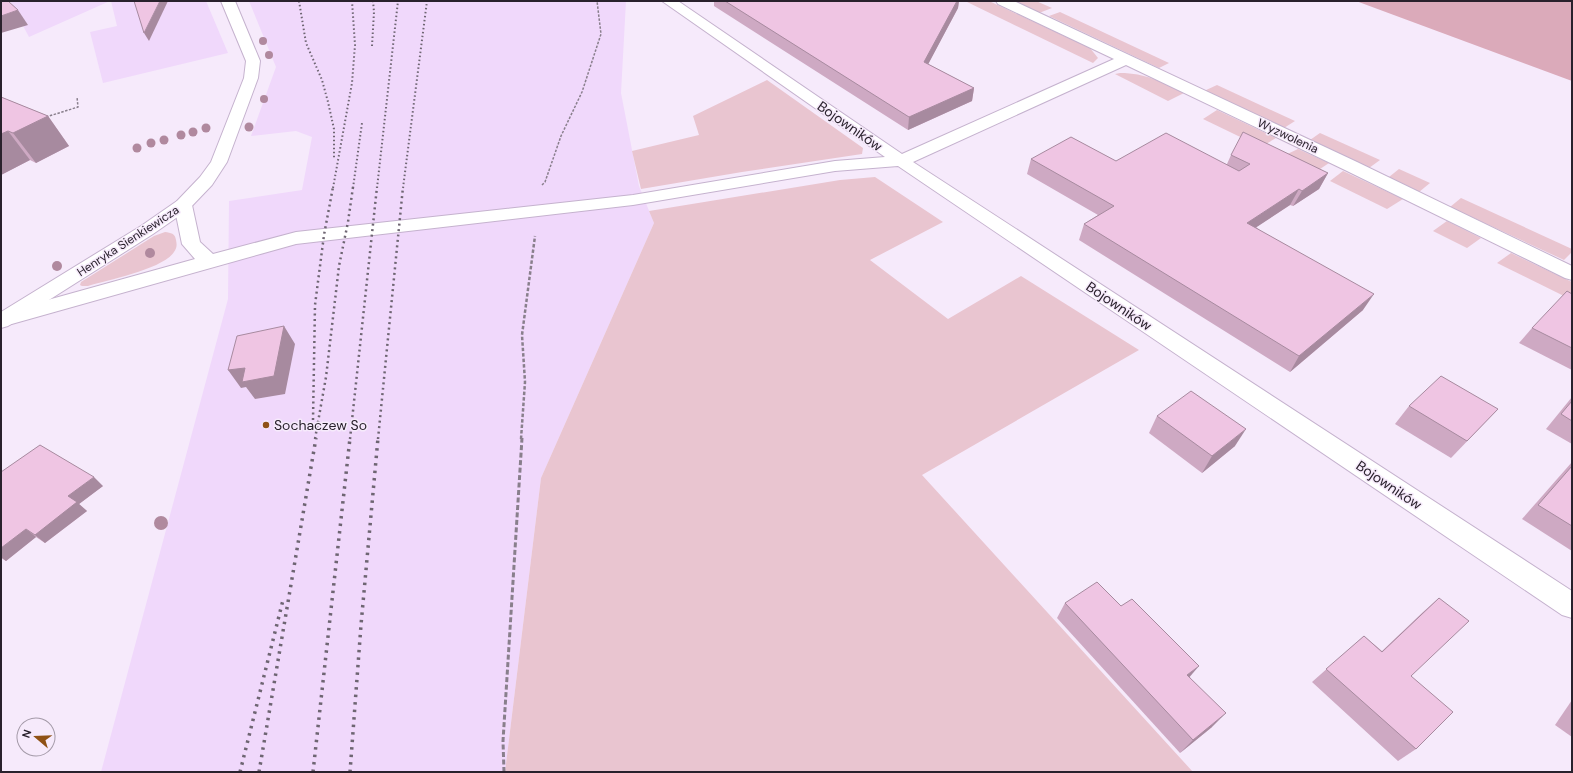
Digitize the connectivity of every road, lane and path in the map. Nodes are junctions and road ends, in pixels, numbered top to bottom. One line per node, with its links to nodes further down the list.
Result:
1 (228, 1): 9 (street, Henryka Sienkiewicza)
2 (597, 1): 10 (path)
3 (669, 1): 8 (street, Bojowników)
4 (1003, 1): 5 (street, Wyzwolenia)
5 (1126, 59): 8 (street); 12 (street, Wyzwolenia)
6 (77, 97): 7 (path)
7 (43, 118)
8 (901, 161): 10 (street); 14 (street, Bojowników)
9 (184, 205): 11 (street); 13 (street, Henryka Sienkiewicza)
10 (528, 212): 11 (street); 15 (path)
11 (209, 261): 13 (street)
12 (1572, 274)
13 (1, 320)
14 (1572, 606)
15 (504, 772)

